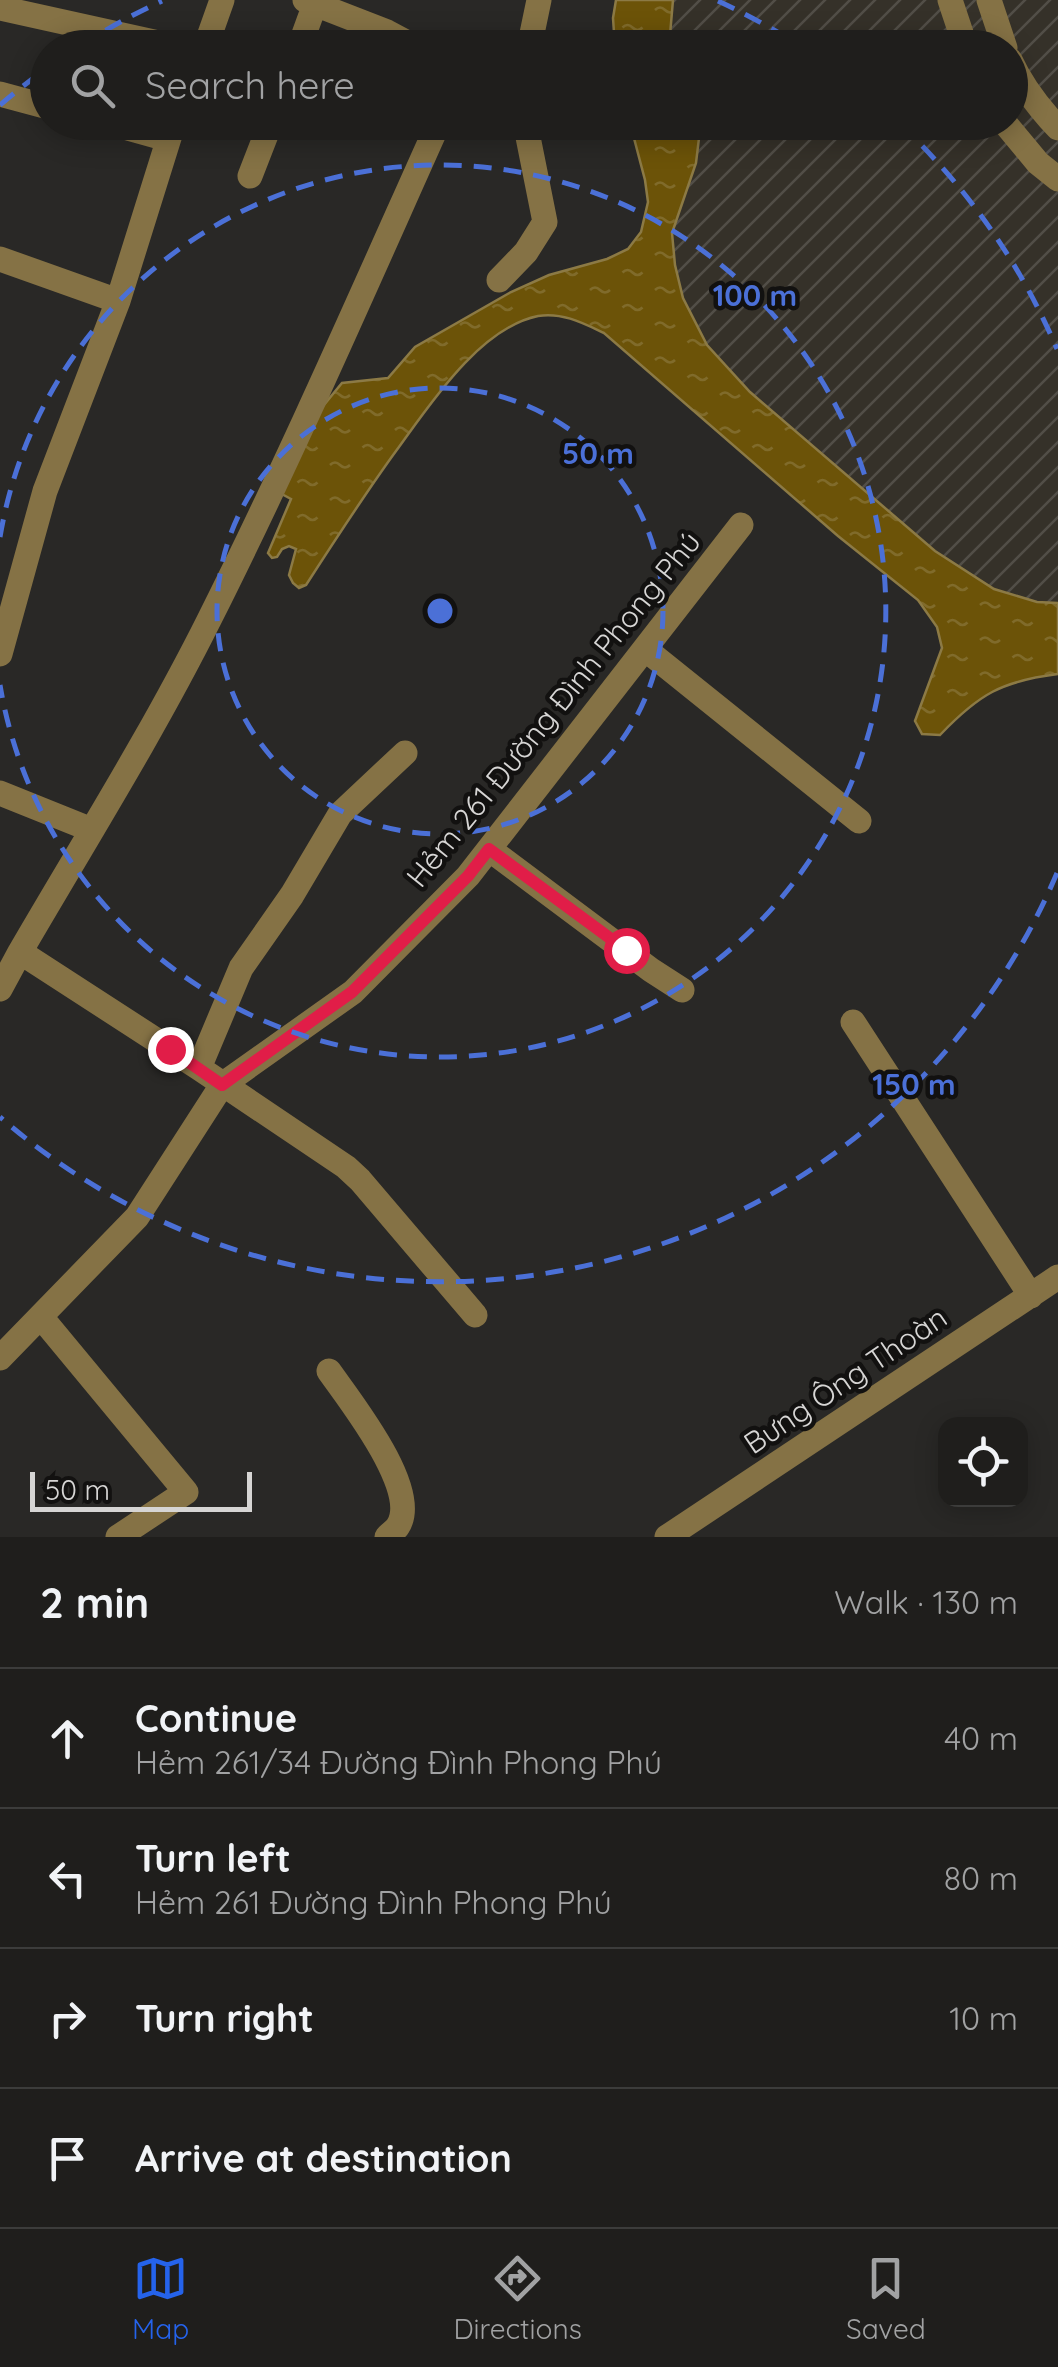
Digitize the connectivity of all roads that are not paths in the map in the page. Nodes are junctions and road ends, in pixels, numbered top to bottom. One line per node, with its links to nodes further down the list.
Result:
1 (222, 0): 8 (street)
2 (539, 0): 11 (street)
3 (950, 0): 12 (street)
4 (989, 0): 13 (street)
5 (310, 2): 9 (street); 10 (street)
6 (0, 8): 7 (street)
7 (100, 30)
8 (211, 30)
9 (303, 30)
10 (382, 30)
11 (533, 30)
12 (960, 30)
13 (999, 30)
14 (1028, 91): 17 (street)
15 (0, 94): 16 (street)
16 (30, 102)
17 (1058, 128)
18 (167, 140): 27 (street)
19 (263, 140): 23 (street)
20 (431, 140): 34 (street)
21 (529, 140): 26 (street)
22 (1019, 140): 24 (street)
23 (250, 176)
24 (1058, 179)
25 (0, 260): 27 (street)
26 (499, 280)
27 (118, 301): 30 (street)
28 (741, 525): 29 (street, Hẻm 261 Đường Đình Phong Phú)
29 (645, 648): 33 (street); 35 (street, Hẻm 261 Đường Đình Phong Phú)
30 (0, 654)
31 (405, 754): 40 (street)
32 (0, 793): 34 (street)
33 (859, 821)
34 (92, 830): 36 (street)
35 (489, 849): 38 (street); 41 (street, Hẻm 261 Đường Đình Phong Phú)
36 (20, 952): 37 (street); 40 (street)
37 (0, 988)
38 (682, 990)
39 (853, 1022): 43 (street)
40 (200, 1068): 41 (street)
41 (222, 1085): 44 (street); 45 (street, Hẻm 261 Đường Đình Phong Phú)
42 (1058, 1277): 43 (street, Bưng Ông Thoàn)
43 (1031, 1296): 50 (street, Bưng Ông Thoàn)
44 (474, 1316)
45 (41, 1317): 46 (street, Hẻm 261 Đường Đình Phong Phú); 48 (street)
46 (0, 1358)
47 (329, 1372): 49 (street)
48 (118, 1537)
49 (386, 1537)
50 (667, 1537)

